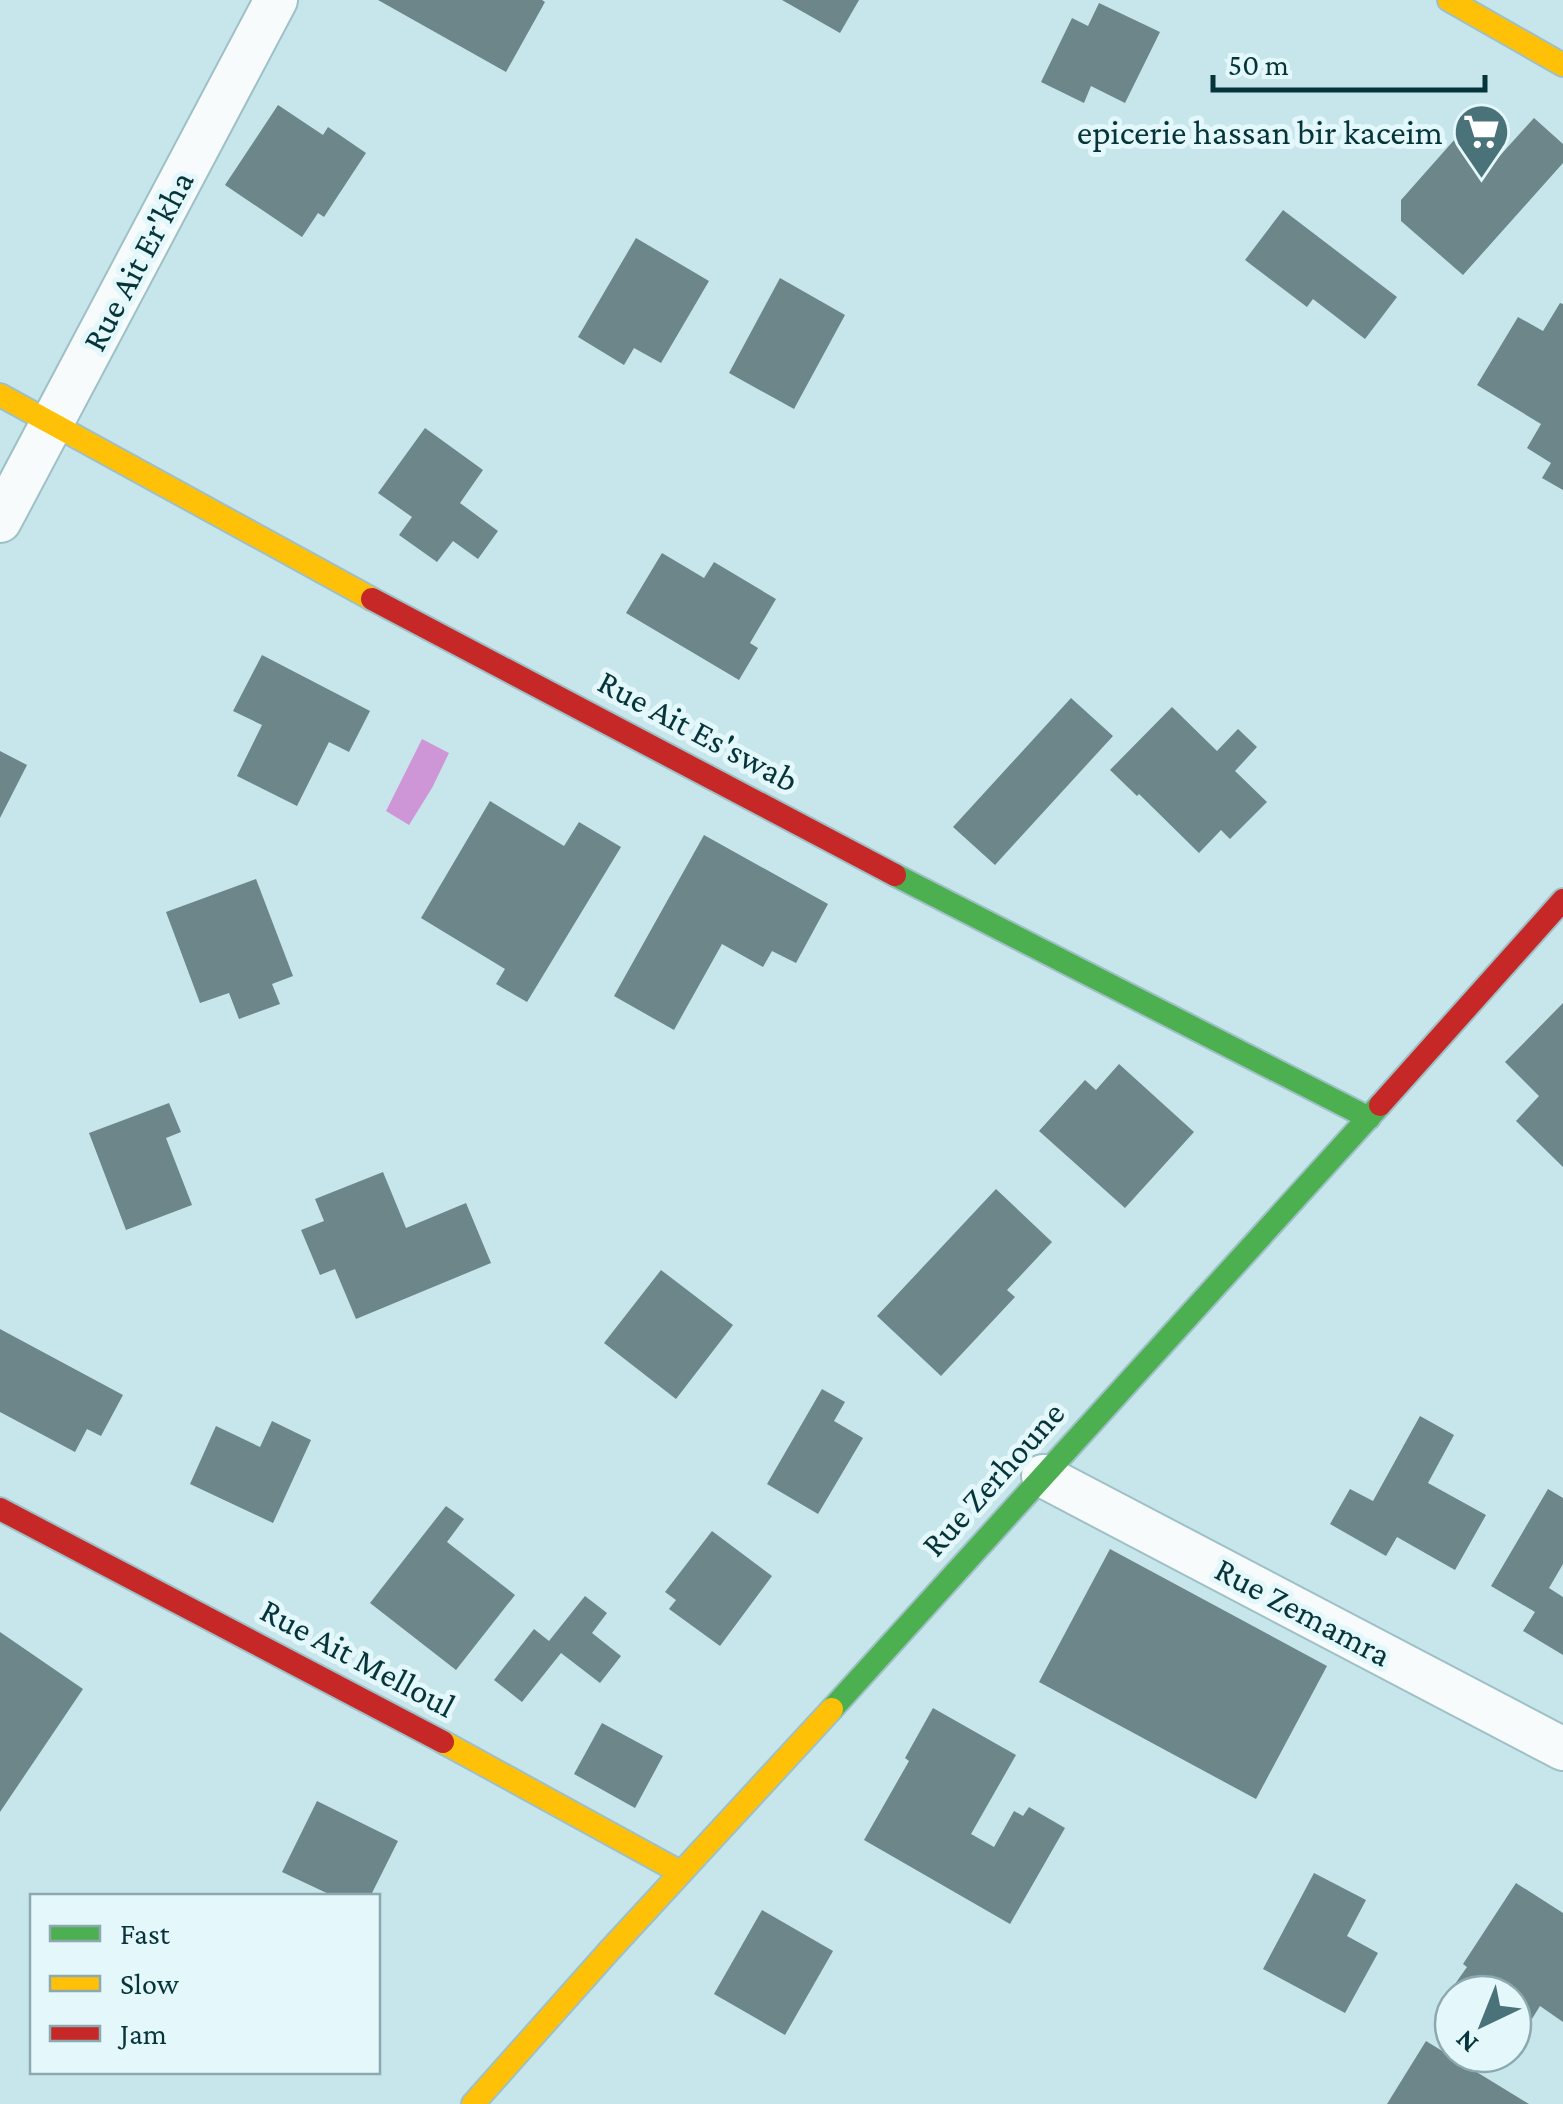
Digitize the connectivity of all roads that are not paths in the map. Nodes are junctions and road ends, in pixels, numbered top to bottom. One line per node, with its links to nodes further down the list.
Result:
1 (276, 0): 5 (street, Rue Ait Er'kha)
2 (1448, 0): 3 (street)
3 (1563, 65)
4 (0, 395): 5 (street, Rue Ait Es'swab)
5 (50, 424): 6 (street, Rue Ait Er'kha); 8 (street, Rue Ait Es'swab)
6 (0, 521)
7 (1563, 900): 8 (street, Rue Zerhoune)
8 (1369, 1118): 9 (street, Rue Zerhoune)
9 (1043, 1476): 11 (street, Rue Zemamra); 12 (street, Rue Zerhoune)
10 (0, 1509): 12 (street, Rue Ait Melloul)
11 (1563, 1749)
12 (680, 1872): 13 (street, Rue Zerhoune)
13 (473, 2104)

